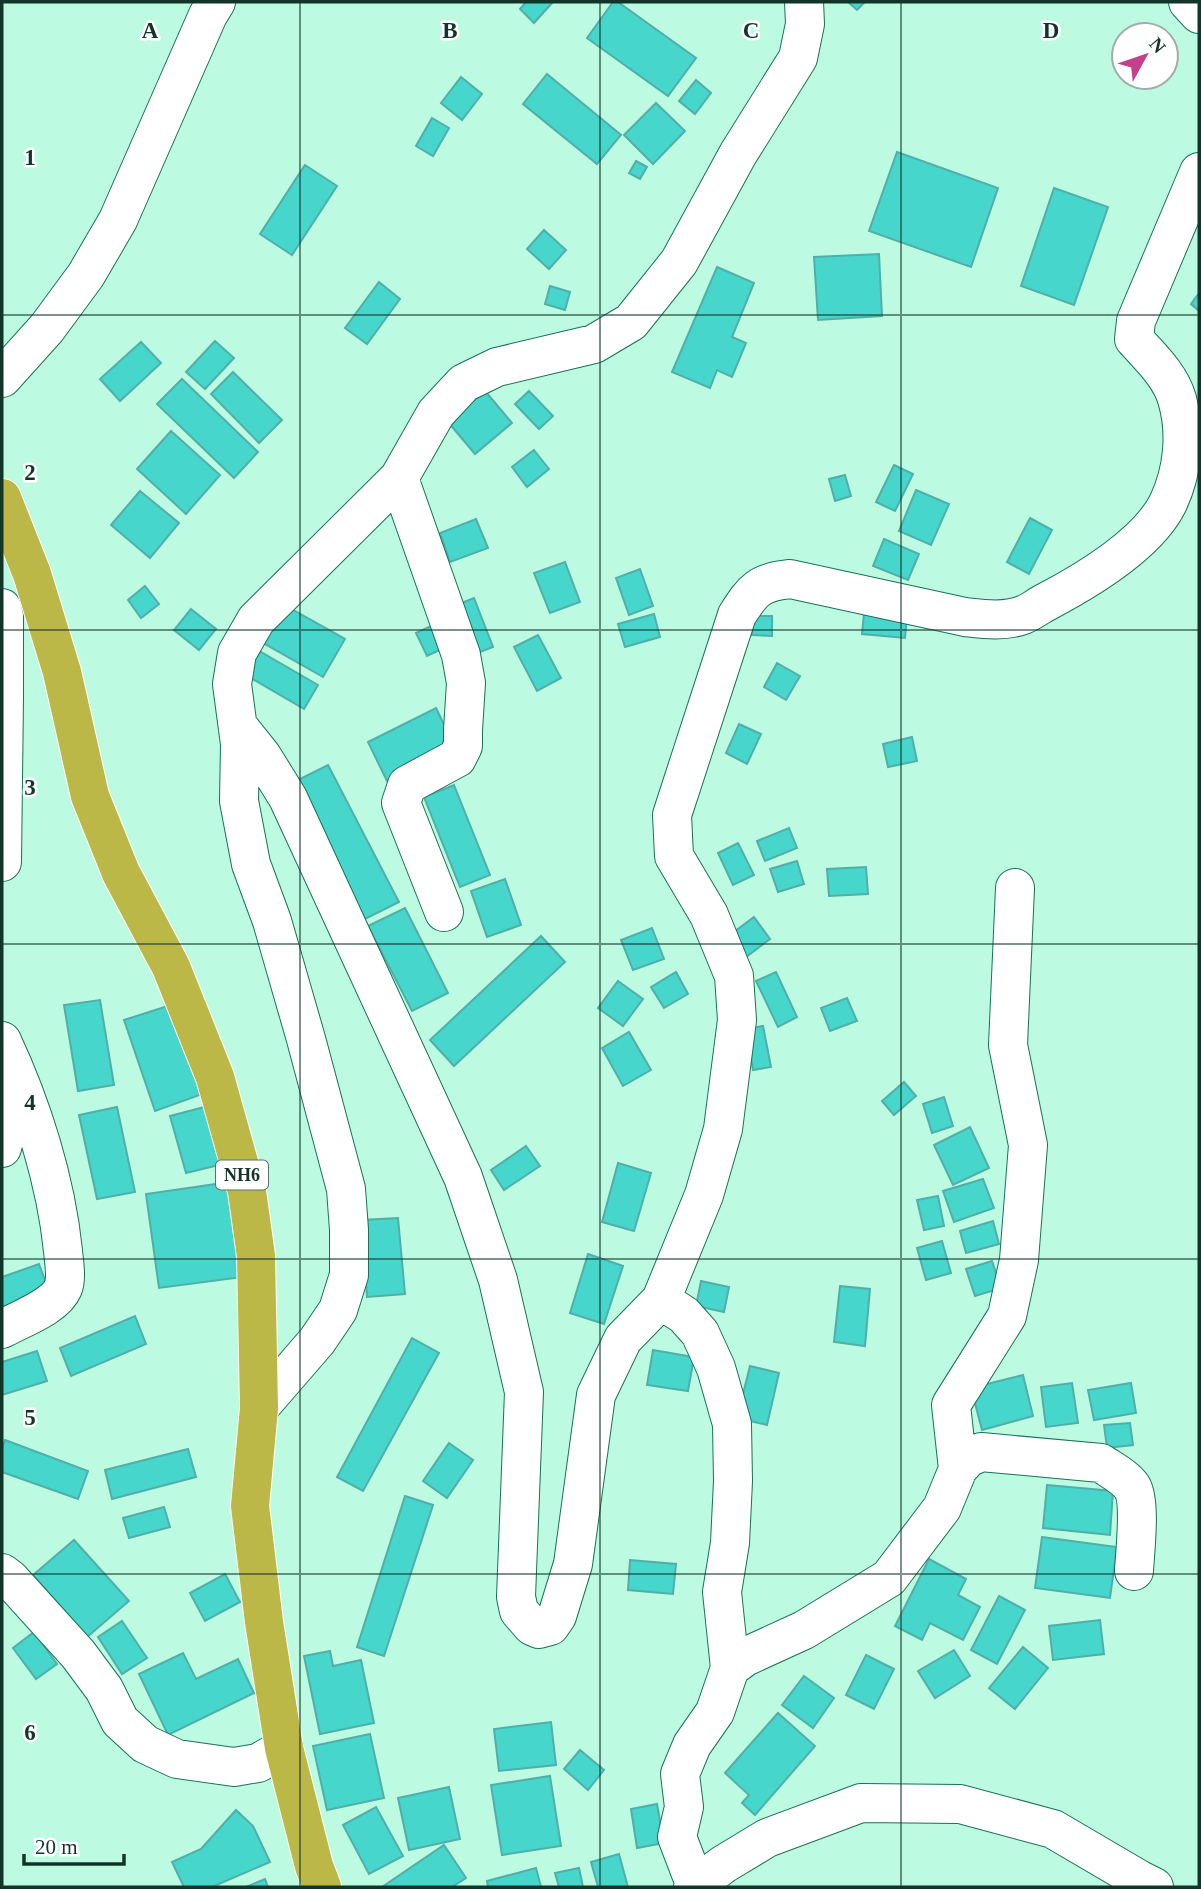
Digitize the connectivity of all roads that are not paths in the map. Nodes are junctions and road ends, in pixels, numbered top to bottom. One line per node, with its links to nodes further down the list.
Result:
1 (216, 2): 6 (street)
2 (804, 2): 7 (street)
3 (1188, 2): 4 (street)
4 (1199, 15)
5 (1199, 172): 17 (street)
6 (2, 378)
7 (399, 478): 10 (street); 13 (street)
8 (2, 498): 19 (highway, NH6)
9 (2, 608): 11 (street)
10 (238, 726): 17 (street); 19 (street)
11 (2, 862)
12 (1015, 888): 20 (street)
13 (444, 912)
14 (2, 1041): 18 (street)
15 (2, 1069): 16 (street)
16 (2, 1148)
17 (661, 1300): 23 (street)
18 (2, 1329)
19 (258, 1408): 24 (highway, NH6)
20 (958, 1469): 21 (street); 23 (street)
21 (1134, 1571)
22 (2, 1573): 24 (street)
23 (730, 1668): 25 (street)
24 (284, 1748): 26 (highway, NH6)
25 (694, 1886): 27 (street)
26 (322, 1887)
27 (1154, 1887)

